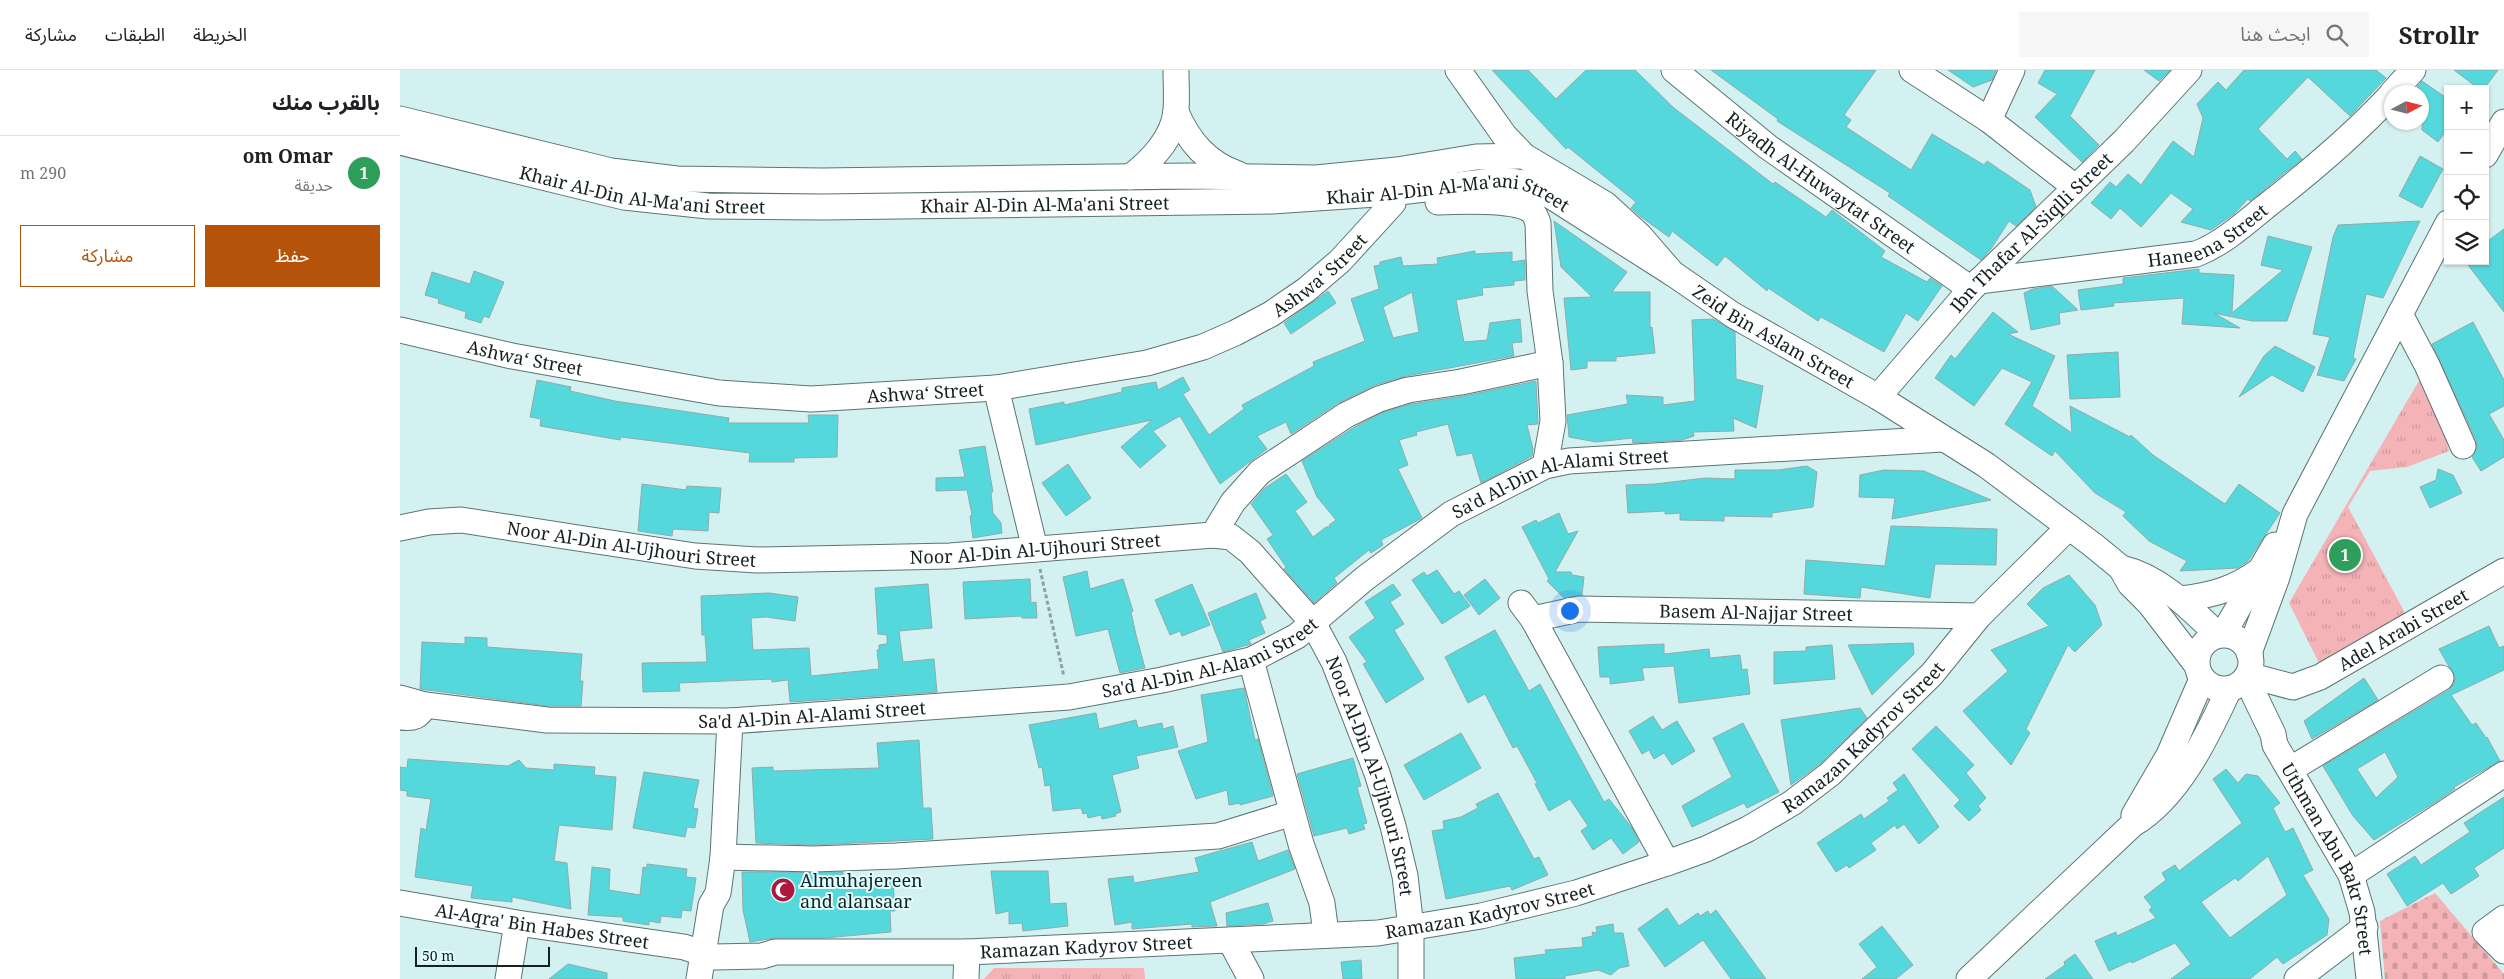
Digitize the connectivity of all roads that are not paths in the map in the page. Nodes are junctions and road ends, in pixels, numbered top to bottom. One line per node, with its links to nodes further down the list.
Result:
1 (1176, 70): 10 (street)
2 (1458, 70): 16 (street, Zeid Bin Aslam Street)
3 (1912, 70): 12 (street)
4 (2012, 70): 12 (street)
5 (2189, 70): 19 (street, Ibn Thafar Al-Siqlli Street)
6 (2414, 70): 8 (street, Haneena Street)
7 (1678, 71): 23 (street, Riyadh Al-Huwaytat Street)
8 (2400, 85)
9 (2384, 102): 23 (street, Haneena Street)
10 (1176, 112): 17 (street); 18 (street)
11 (400, 119): 17 (street, Khair Al-Din Al-Ma'ani Street)
12 (1989, 120): 19 (street)
13 (2504, 122): 15 (street)
14 (400, 142): 20 (street, Khair Al-Din Al-Ma'ani Street)
15 (2489, 148)
16 (1524, 156): 18 (street, Khair Al-Din Al-Ma'ani Street); 22 (street, Zeid Bin Aslam Street)
17 (1130, 177): 18 (street, Khair Al-Din Al-Ma'ani Street)
18 (1245, 177)
19 (2075, 187): 23 (street, Ibn Thafar Al-Siqlli Street)
20 (1392, 198): 22 (street, Khair Al-Din Al-Ma'ani Street); 26 (street); 27 (street, Ashwa‘ Street)
21 (2444, 232): 24 (street)
22 (1672, 273): 28 (street, Zeid Bin Aslam Street)
23 (1975, 285): 28 (street, Ibn Thafar Al-Siqlli Street)
24 (2400, 314): 30 (street); 32 (street)
25 (400, 330): 27 (street, Ashwa‘ Street)
26 (1550, 363): 31 (street); 35 (street)
27 (996, 388): 36 (street)
28 (1878, 397): 29 (street, Zeid Bin Aslam Street)
29 (1943, 439): 31 (street, Sa'd Al-Din Al-Alami Street); 33 (street, Zeid Bin Aslam Street)
30 (2463, 446)
31 (1545, 466): 42 (street, Sa'd Al-Din Al-Alami Street)
32 (2296, 514): 38 (street); 46 (street)
33 (2070, 527): 37 (street, Zeid Bin Aslam Street); 41 (street, Ramazan Kadyrov Street)
34 (400, 528): 36 (street, Noor Al-Din Al-Ujhouri Street)
35 (1213, 535): 36 (street, Noor Al-Din Al-Ujhouri Street); 42 (street, Noor Al-Din Al-Ujhouri Street)
36 (1035, 549)
37 (2121, 568): 40 (street, Zeid Bin Aslam Street); 45 (street, Zeid Bin Aslam Street)
38 (2263, 568): 40 (street); 43 (street)
39 (2504, 570): 46 (street, Adel Arabi Street)
40 (2180, 599): 43 (street, Zeid Bin Aslam Street)
41 (1979, 616): 57 (street, Ramazan Kadyrov Street); 57 (street, Basem Al-Najjar Street)
42 (1313, 623): 44 (street, Sa'd Al-Din Al-Alami Street); 62 (street, Noor Al-Din Al-Ujhouri Street)
43 (2220, 635): 45 (street); 46 (street)
44 (1251, 660): 51 (street, Sa'd Al-Din Al-Alami Street); 54 (street)
45 (2199, 672): 46 (street); 55 (street)
46 (2243, 674): 52 (street, Uthman Abu Bakr Street); 55 (street)
47 (2441, 678): 52 (street)
48 (400, 698): 49 (street, Sa'd Al-Din Al-Alami Street)
49 (425, 705): 50 (street); 51 (street, Sa'd Al-Din Al-Alami Street)
50 (400, 717)
51 (730, 721): 56 (street)
52 (2291, 769): 58 (street, Uthman Abu Bakr Street)
53 (2504, 774): 58 (street)
54 (1292, 813): 56 (street); 64 (street)
55 (2132, 824): 74 (street)
56 (723, 857): 68 (street)
57 (1667, 863): 62 (street, Ramazan Kadyrov Street)
58 (2351, 875): 63 (street, Uthman Abu Bakr Street)
59 (400, 903): 61 (street, Al-Aqra' Bin Habes Street)
60 (2504, 918): 66 (street)
61 (517, 923): 68 (street, Al-Aqra' Bin Habes Street); 69 (street)
62 (1411, 928): 64 (street, Ramazan Kadyrov Street); 73 (street, Noor Al-Din Al-Ujhouri Street)
63 (2365, 928): 75 (street); 76 (street, Uthman Abu Bakr Street)
64 (1326, 934): 65 (street, Ramazan Kadyrov Street)
65 (1230, 940): 67 (street, Ramazan Kadyrov Street); 72 (street)
66 (2504, 951)
67 (967, 952): 68 (street, Ramazan Kadyrov Street); 71 (street)
68 (705, 955): 70 (street)
69 (508, 979)
70 (698, 979)
71 (966, 979)
72 (1251, 979)
73 (1411, 979)
74 (1969, 979)
75 (2297, 979)
76 (2369, 979)

